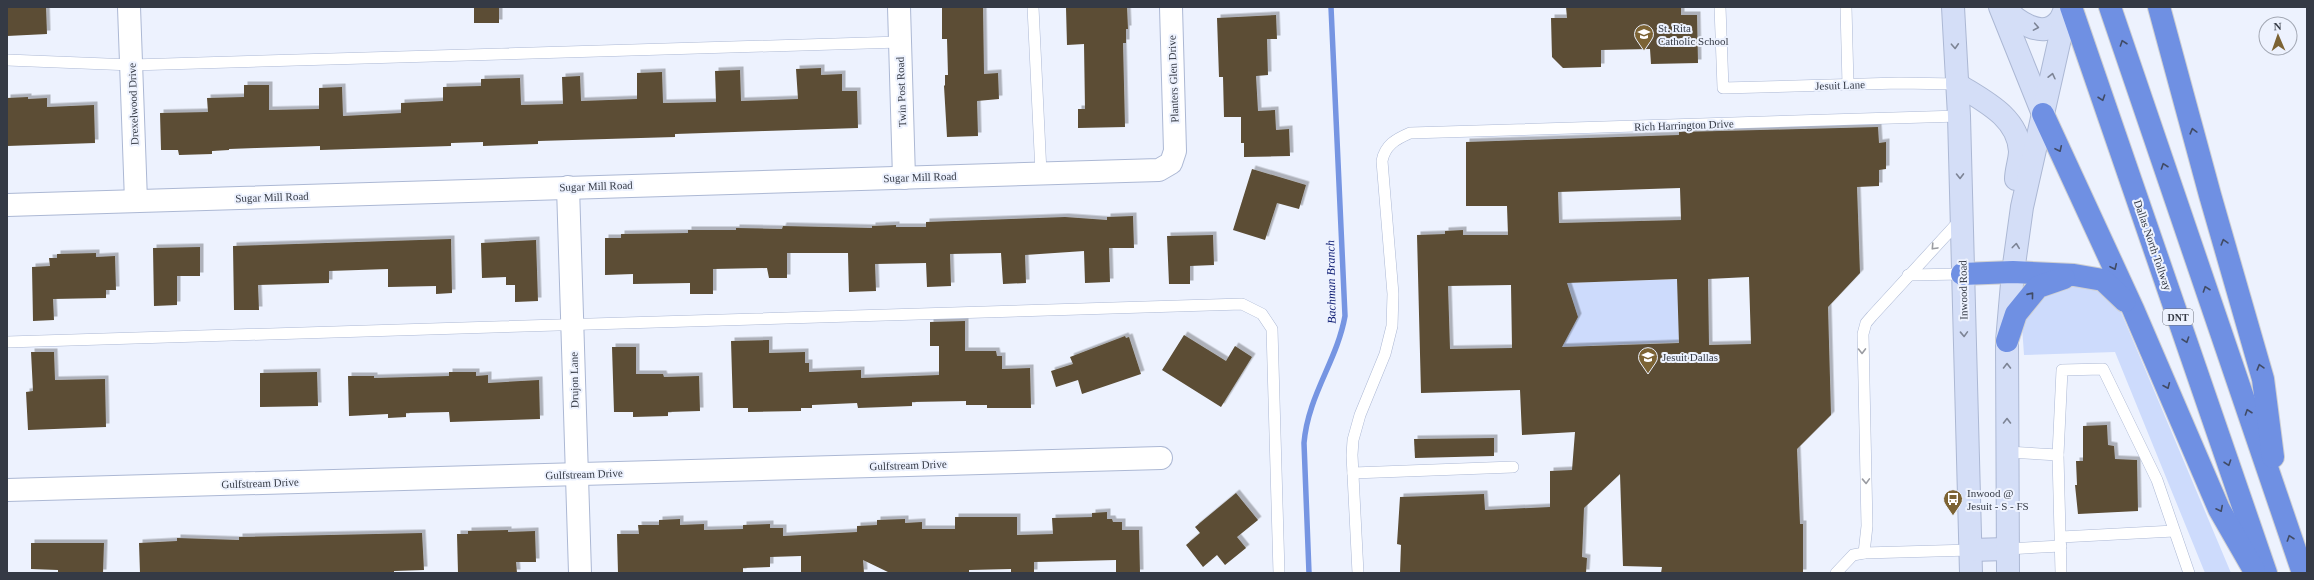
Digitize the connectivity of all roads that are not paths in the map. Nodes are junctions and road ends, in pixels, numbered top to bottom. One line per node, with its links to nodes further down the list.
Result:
1 (129, 7): 16 (street, Drexelwood Drive)
2 (899, 7): 14 (street, Twin Post Road)
3 (1033, 7): 22 (lane)
4 (1171, 7): 21 (street, Planters Glen Drive)
5 (1720, 7): 18 (lane, Jesuit Lane)
6 (1846, 7): 18 (lane)
7 (1953, 7): 17 (main road, Inwood Road, one-way to 17)
8 (2000, 7): 19 (main road)
9 (2004, 7): 10 (main road, one-way to 10)
10 (2067, 7): 19 (main road, one-way to 10)
11 (2071, 7): 59 (highway, Dallas North Tollway / DNT, one-way to 59)
12 (2110, 7): 44 (highway, one-way to 12)
13 (2159, 7): 44 (highway, one-way to 13)
14 (900, 42): 16 (lane); 23 (street, Twin Post Road)
15 (7, 60): 16 (lane)
16 (132, 65): 25 (street, Drexelwood Drive)
17 (1957, 84): 18 (lane, Jesuit Lane); 20 (main road, Inwood Road); 27 (main road)
18 (1848, 85)
19 (2043, 114): 27 (main road); 33 (highway, one-way to 33)
20 (1959, 116): 28 (main road, Inwood Road, one-way to 28); 41 (lane, Rich Harrington Drive)
21 (1175, 151): 22 (street, Sugar Mill Road)
22 (1041, 173): 23 (street, Sugar Mill Road)
23 (904, 178): 24 (street, Sugar Mill Road)
24 (568, 187): 25 (street, Sugar Mill Road); 34 (street, Drujon Lane)
25 (136, 201): 26 (street, Sugar Mill Road)
26 (7, 205)
27 (2022, 207): 29 (main road, one-way to 27)
28 (1961, 219): 30 (main road, Inwood Road); 31 (lane, one-way to 31)
29 (2013, 272): 30 (highway); 32 (highway); 35 (main road)
30 (1962, 274): 31 (lane); 48 (main road, Inwood Road, one-way to 48)
31 (1908, 275): 49 (lane, one-way to 49)
32 (2074, 275): 33 (highway); 35 (highway, one-way to 32)
33 (2133, 309): 58 (highway, one-way to 58)
34 (573, 324): 36 (lane); 42 (street, Drujon Lane); 51 (lane)
35 (2007, 341): 37 (main road, one-way to 35)
36 (7, 342)
37 (2007, 452): 38 (lane); 47 (main road)
38 (2058, 455): 45 (lane); 46 (lane)
39 (1161, 458): 42 (street, Gulfstream Drive)
40 (1513, 467): 41 (lane)
41 (1353, 473): 52 (lane)
42 (576, 474): 43 (street, Gulfstream Drive); 50 (street, Drujon Lane)
43 (7, 490)
44 (2278, 502): 60 (highway, one-way to 44)
45 (2174, 531): 46 (lane); 57 (lane)
46 (2061, 542): 47 (lane); 56 (lane)
47 (2007, 549): 48 (main road); 55 (main road)
48 (1971, 550): 49 (lane); 54 (main road, Inwood Road)
49 (1864, 553): 53 (lane)
50 (580, 573)
51 (1279, 573)
52 (1358, 573)
53 (1836, 573)
54 (1971, 573)
55 (2008, 573)
56 (2061, 573)
57 (2189, 573)
58 (2256, 573)
59 (2266, 573)
60 (2303, 573)

